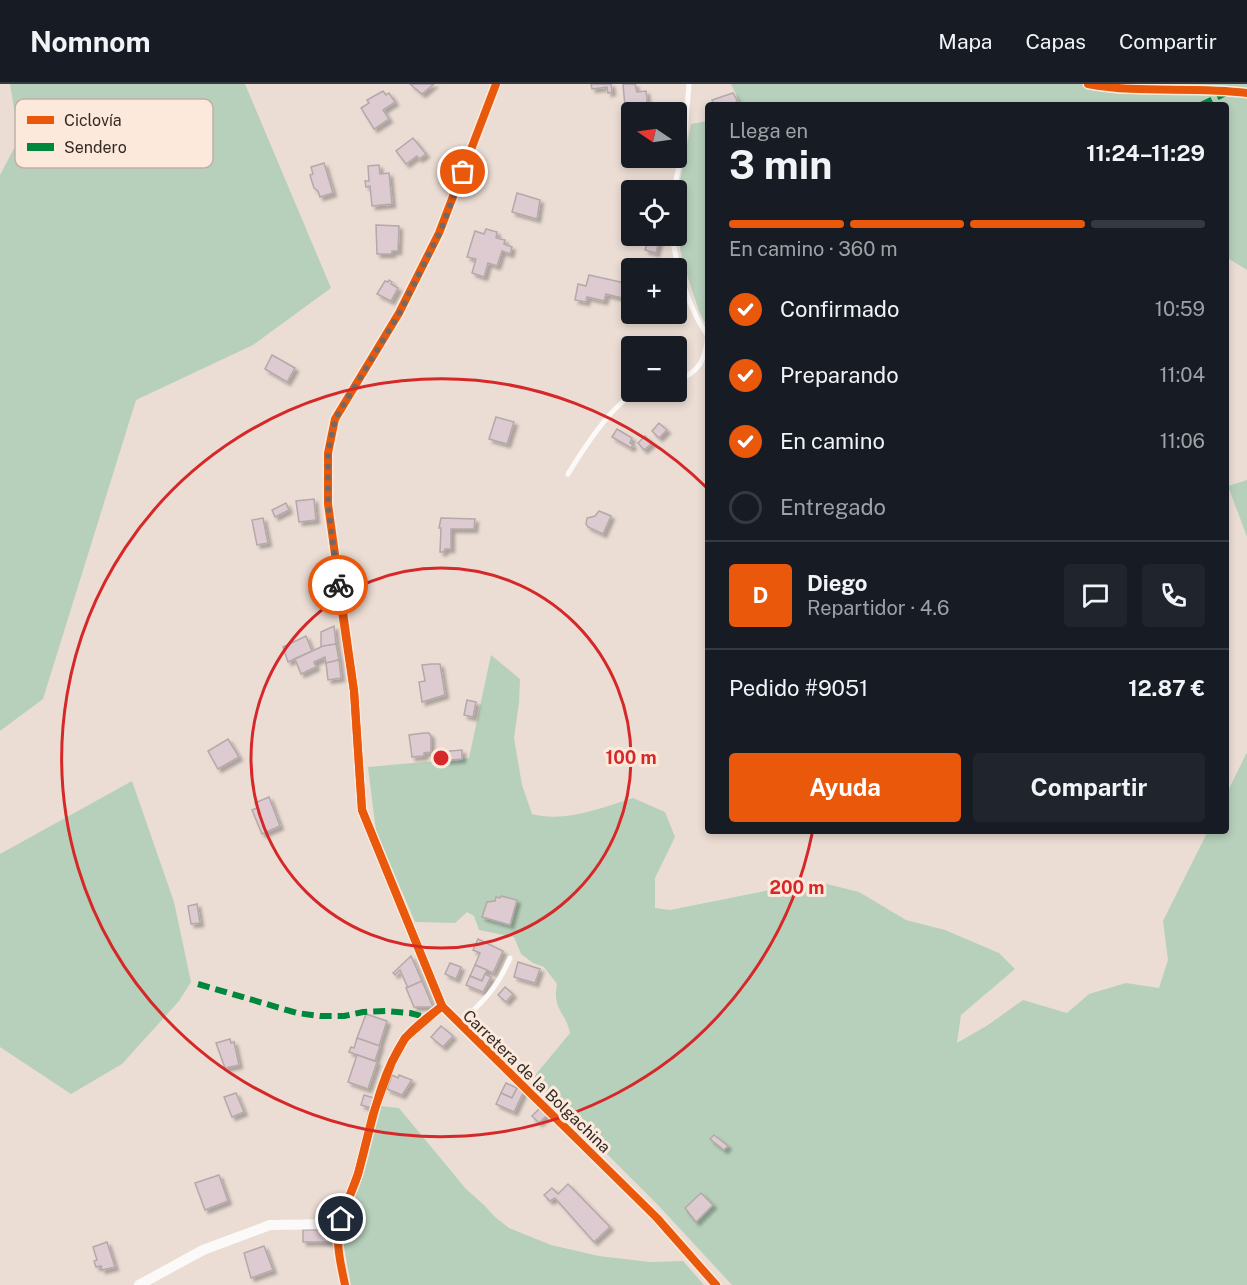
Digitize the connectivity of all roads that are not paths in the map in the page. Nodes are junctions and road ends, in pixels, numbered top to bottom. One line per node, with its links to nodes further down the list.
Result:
1 (496, 84): 13 (street, Carretera de la Bolgachina)
2 (689, 84): 5 (lane)
3 (1088, 84): 4 (street)
4 (1247, 93)
5 (676, 180)
6 (674, 246): 7 (lane)
7 (705, 332)
8 (705, 352): 9 (lane)
9 (687, 376)
10 (623, 402): 11 (lane)
11 (568, 474)
12 (510, 958): 14 (lane)
13 (442, 1006): 14 (street, Carretera de la Bolgachina); 15 (street)
14 (459, 1024): 18 (street, Carretera de la Bolgachina)
15 (340, 1224): 16 (street); 17 (street)
16 (139, 1285)
17 (345, 1285)
18 (716, 1285)

